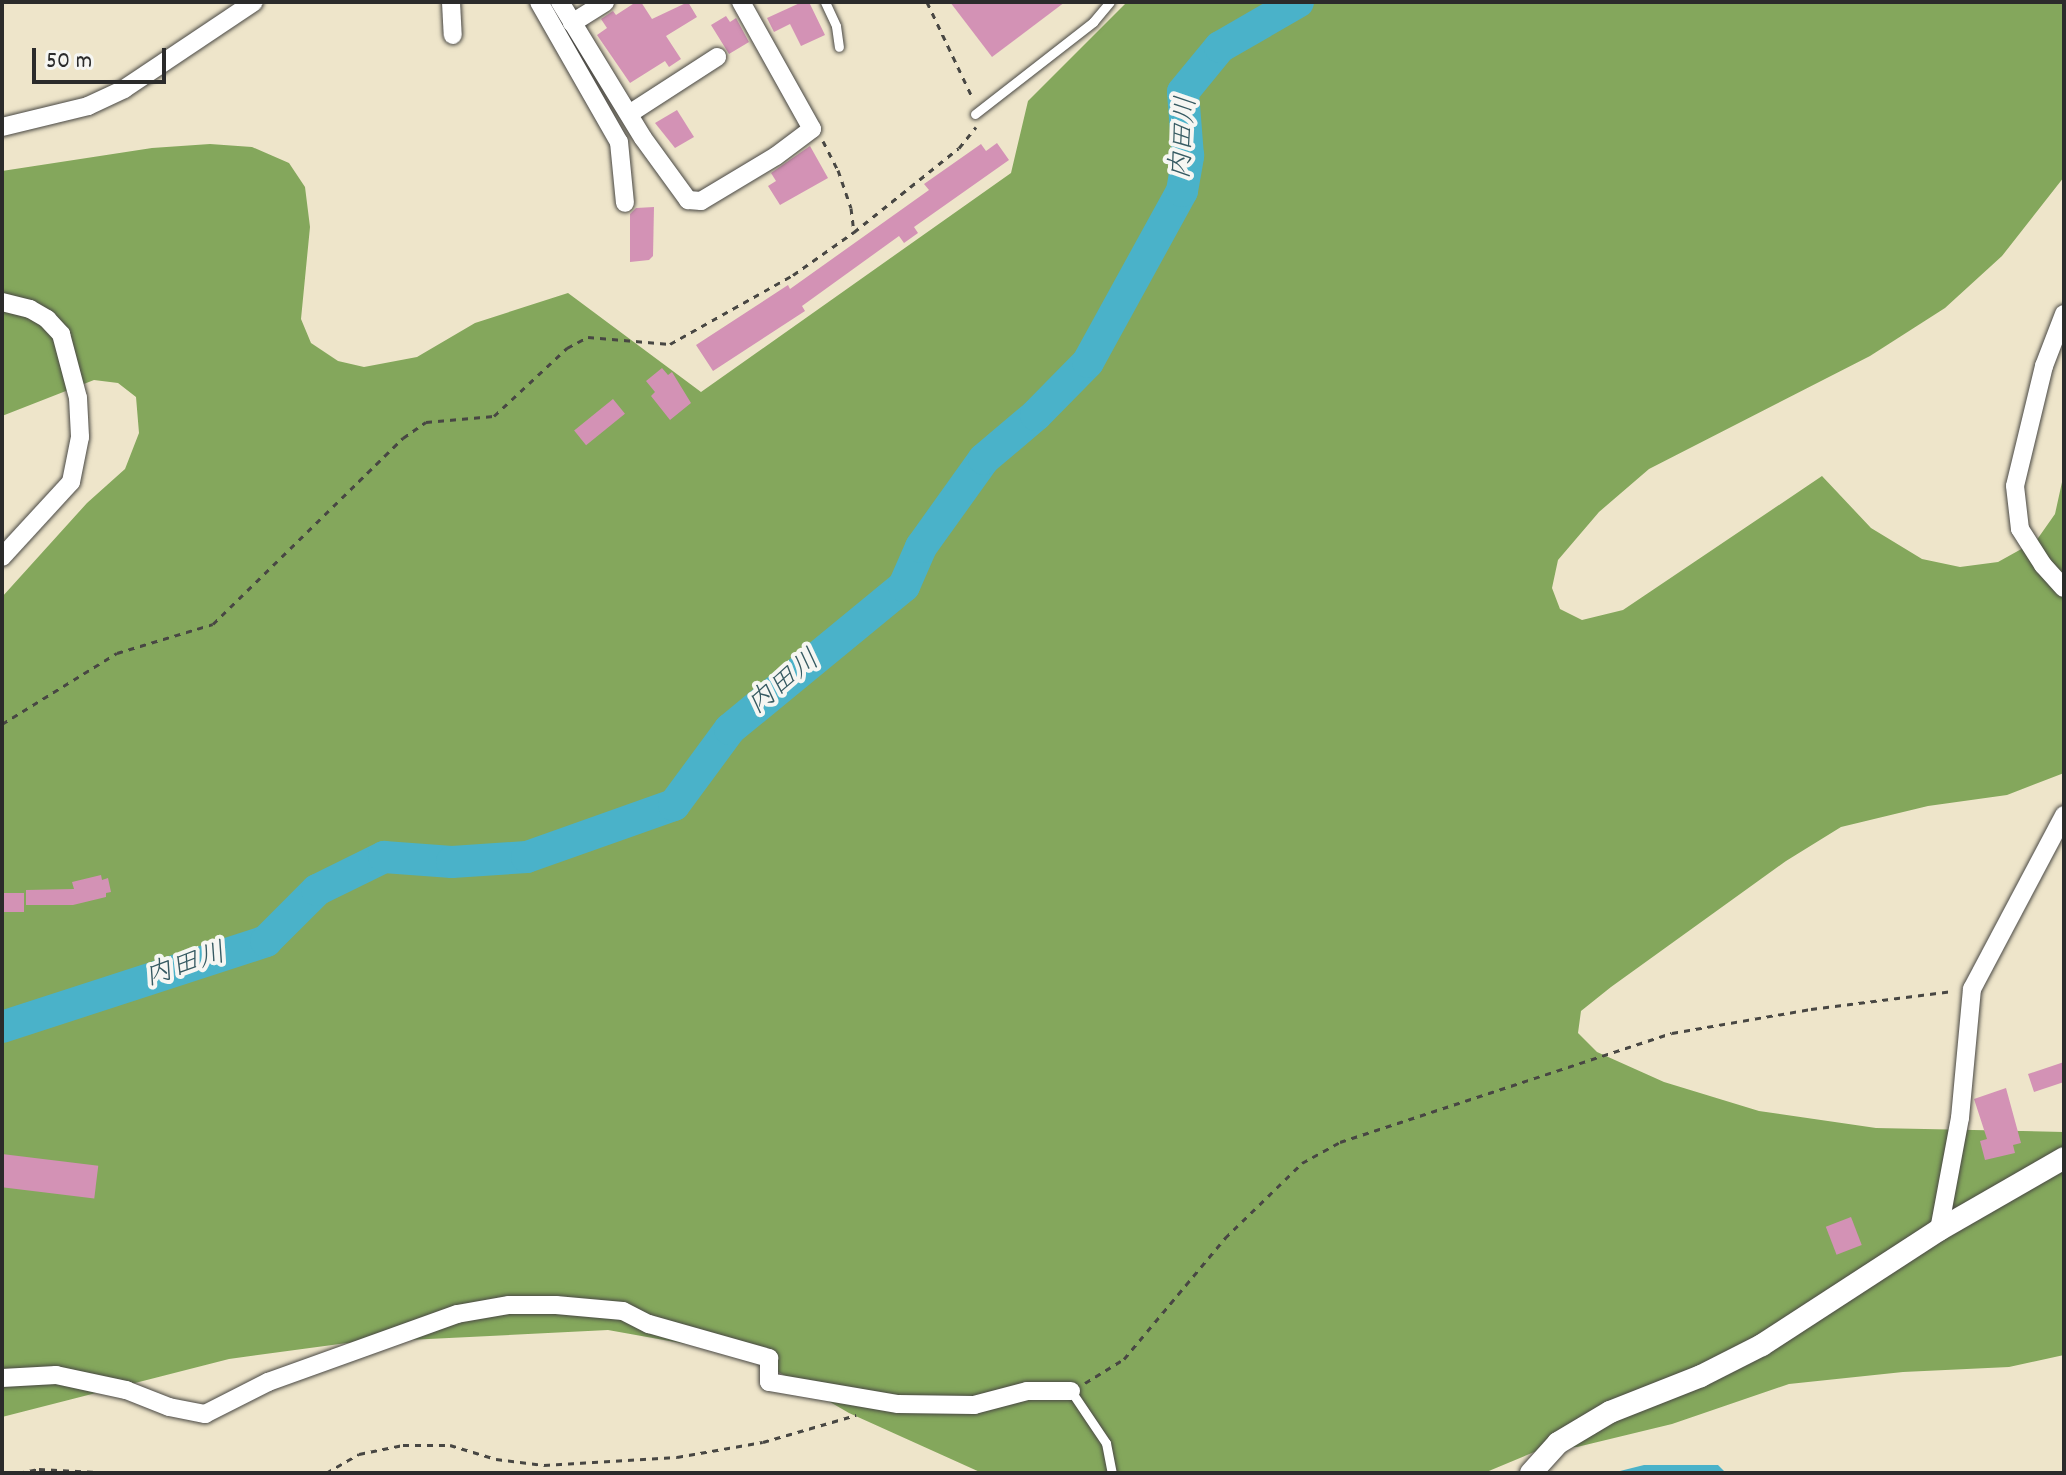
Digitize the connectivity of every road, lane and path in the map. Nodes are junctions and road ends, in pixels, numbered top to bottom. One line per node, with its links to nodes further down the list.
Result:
1 (254, 2): 16 (street)
2 (451, 2): 11 (street)
3 (539, 2): 18 (street)
4 (560, 2): 10 (street)
5 (605, 2): 10 (street)
6 (741, 2): 17 (street)
7 (825, 2): 12 (lane)
8 (927, 2): 15 (path)
9 (1110, 2): 15 (lane)
10 (572, 23): 14 (street)
11 (453, 35)
12 (839, 47)
13 (717, 57): 14 (street)
14 (629, 114): 17 (street)
15 (975, 114): 19 (path)
16 (2, 127)
17 (812, 129): 19 (path)
18 (625, 203)
19 (854, 232): 24 (path)
20 (2, 302): 22 (street)
21 (2064, 314): 23 (street)
22 (2, 557)
23 (2064, 588)
24 (2, 724)
25 (2064, 815): 26 (street)
26 (1972, 989): 28 (street); 30 (path)
27 (2064, 1158): 28 (street)
28 (1939, 1230): 36 (street)
29 (2, 1378): 31 (street)
30 (1071, 1391): 31 (street); 35 (lane)
31 (898, 1404): 34 (path)
32 (18, 1473): 33 (path)
33 (116, 1473)
34 (326, 1473)
35 (1112, 1473)
36 (1531, 1473)

